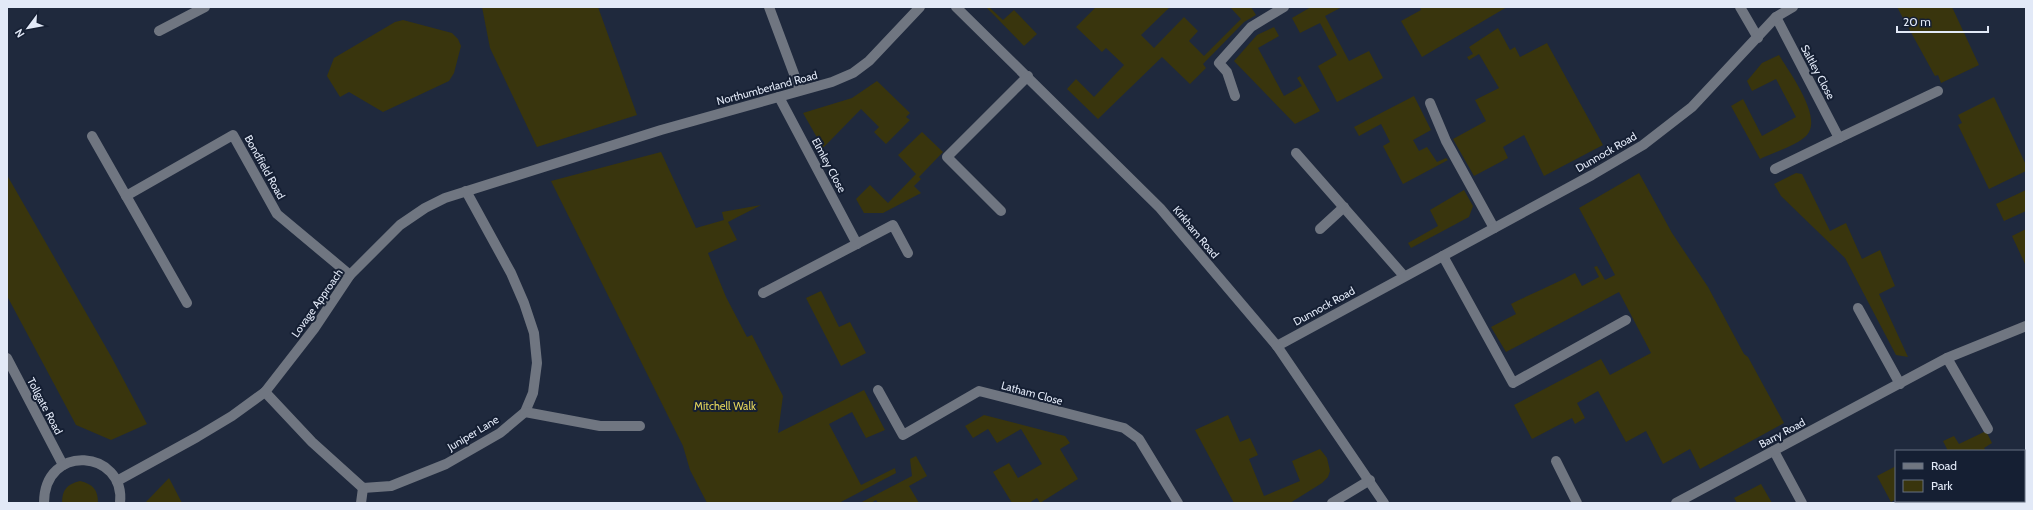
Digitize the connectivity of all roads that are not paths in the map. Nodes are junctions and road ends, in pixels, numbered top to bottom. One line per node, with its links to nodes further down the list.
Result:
1 (204, 7): 8 (street)
2 (769, 7): 13 (street)
3 (920, 7): 13 (street, Northumberland Road)
4 (956, 7): 12 (street, Kirkham Road)
5 (1284, 7): 15 (street)
6 (1740, 7): 11 (street)
7 (1793, 7): 9 (street, Dunnock Road)
8 (194, 9): 10 (street)
9 (1776, 17): 11 (street, Dunnock Road); 19 (street, Saltley Close)
10 (159, 31)
11 (1758, 38): 28 (street, Dunnock Road)
12 (1028, 76): 26 (street); 39 (street, Kirkham Road)
13 (800, 90): 16 (street, Northumberland Road)
14 (1938, 91): 19 (street)
15 (1235, 96)
16 (779, 97): 20 (street, Northumberland Road); 29 (street, Elmley Close)
17 (1430, 103): 28 (street)
18 (92, 136): 24 (street)
19 (1839, 138): 22 (street)
20 (596, 150): 23 (street, Lovage Approach)
21 (1296, 153): 25 (street)
22 (1774, 169)
23 (466, 191): 32 (street, Lovage Approach); 45 (street, Juniper Lane)
24 (126, 196): 32 (street, Bondfield Road); 35 (street)
25 (1344, 207): 27 (street); 33 (street)
26 (1001, 211)
27 (1320, 228)
28 (1494, 228): 31 (street, Dunnock Road)
29 (857, 244): 30 (street); 34 (street)
30 (908, 253)
31 (1443, 256): 33 (street, Dunnock Road); 37 (street)
32 (350, 274): 44 (street, Lovage Approach)
33 (1404, 276): 39 (street, Dunnock Road)
34 (763, 293)
35 (187, 303)
36 (1858, 308): 42 (street)
37 (1626, 320)
38 (2026, 326): 41 (street, Barry Road)
39 (1277, 346): 51 (street, Kirkham Road)
40 (7, 358): 50 (street, Tollgate Road)
41 (1947, 358): 42 (street, Barry Road); 47 (street)
42 (1900, 384): 48 (street, Barry Road)
43 (878, 390): 57 (street, Latham Close)
44 (265, 392): 52 (street, Lovage Approach); 53 (street)
45 (525, 412): 46 (street); 53 (street, Juniper Lane)
46 (640, 426)
47 (1988, 429)
48 (1774, 451): 61 (street, Barry Road); 62 (street)
49 (1556, 461): 60 (street)
50 (62, 465): 52 (street); 54 (street)
51 (1370, 480): 58 (street); 59 (street, Kirkham Road)
52 (117, 481): 55 (street)
53 (363, 488): 56 (street)
54 (44, 503)
55 (120, 503)
56 (361, 503)
57 (1178, 503)
58 (1332, 503)
59 (1384, 503)
60 (1578, 503)
61 (1676, 503)
62 (1802, 503)

